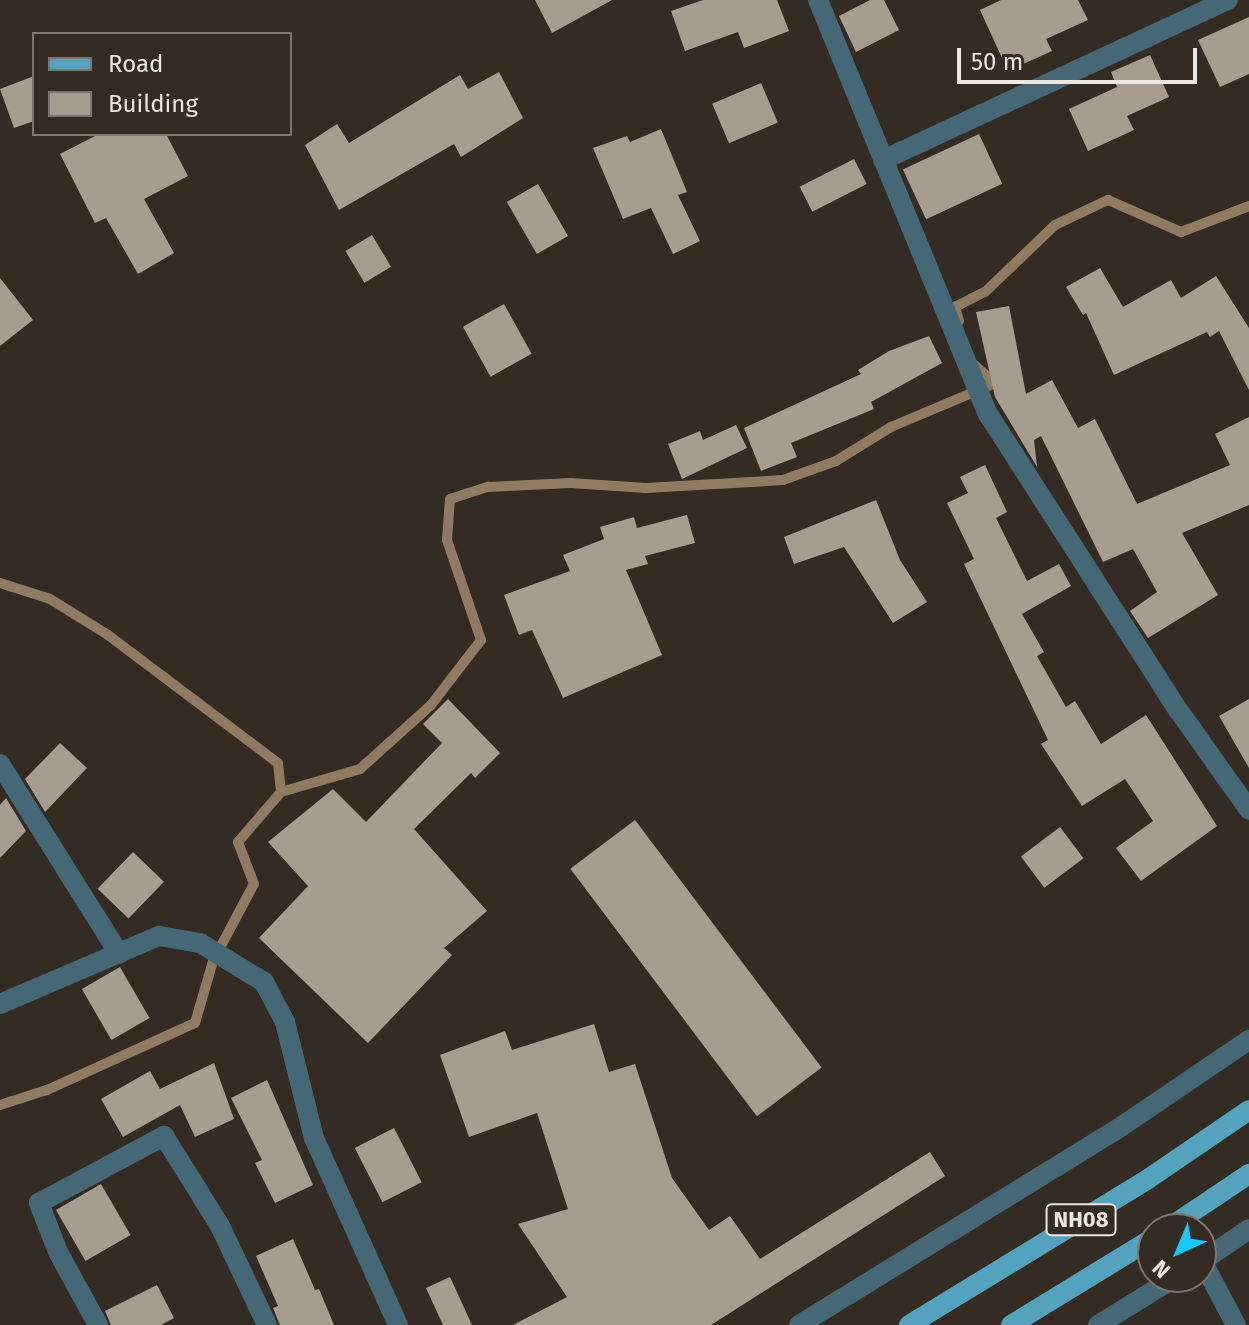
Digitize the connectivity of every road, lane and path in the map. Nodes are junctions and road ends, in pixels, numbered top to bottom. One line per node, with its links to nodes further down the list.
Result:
1 (818, 0): 3 (street)
2 (1228, 0): 3 (street)
3 (883, 160): 5 (street)
4 (3, 775): 6 (street)
5 (1249, 810)
6 (119, 954): 7 (street); 19 (street)
7 (0, 1004)
8 (1249, 1040): 20 (street)
9 (1249, 1110): 21 (main road, NH08)
10 (1249, 1174): 11 (main road)
11 (1191, 1213)
12 (1249, 1229): 14 (street)
13 (1137, 1248): 22 (main road, NH08)
14 (1217, 1251)
15 (1217, 1291): 24 (street)
16 (1150, 1293): 23 (street)
17 (98, 1325): 18 (street)
18 (267, 1325)
19 (398, 1325)
20 (799, 1325)
21 (909, 1325)
22 (1011, 1325)
23 (1098, 1325)
24 (1236, 1325)

